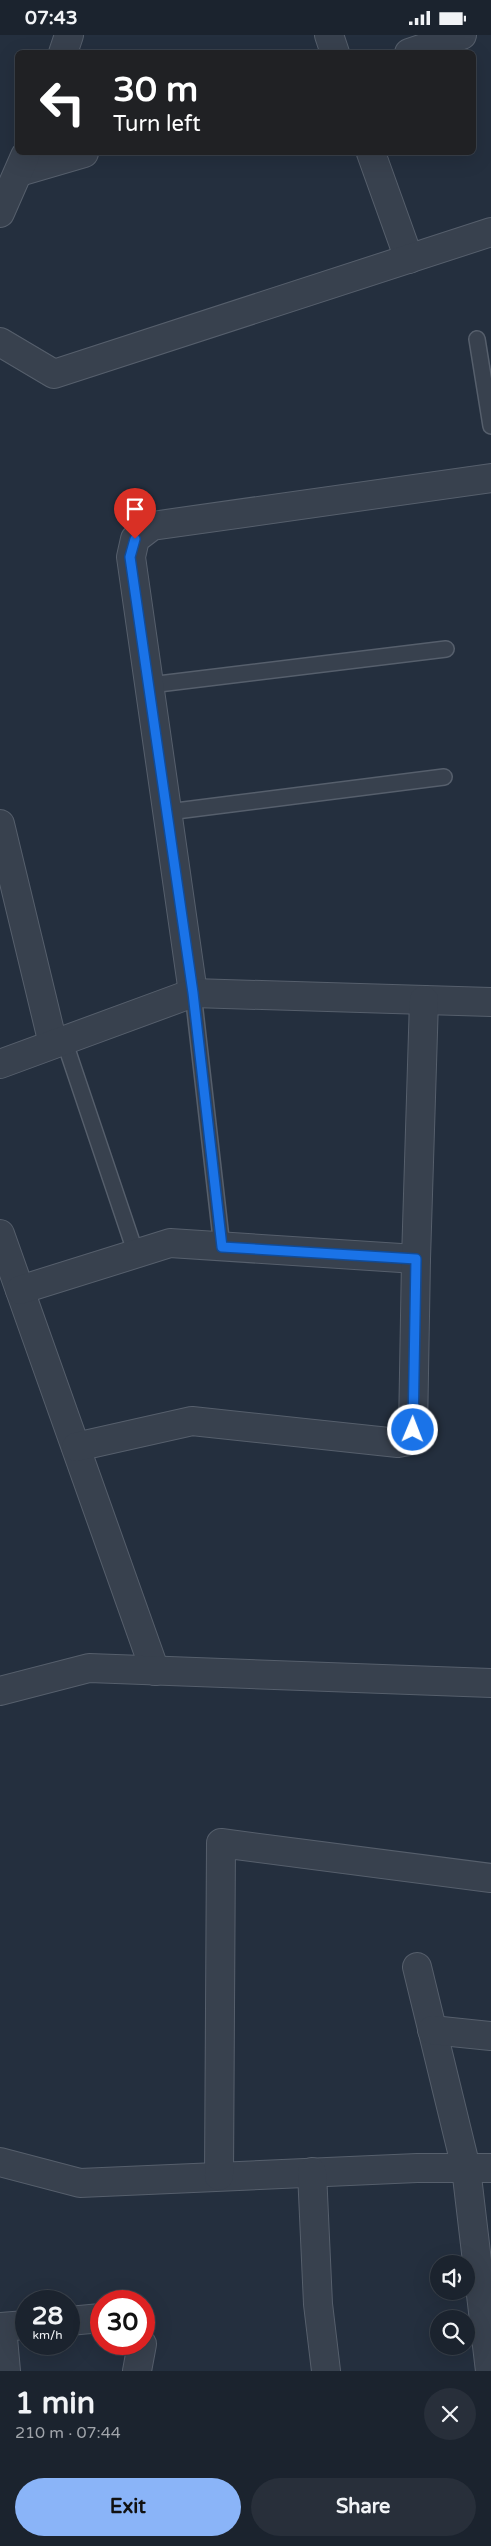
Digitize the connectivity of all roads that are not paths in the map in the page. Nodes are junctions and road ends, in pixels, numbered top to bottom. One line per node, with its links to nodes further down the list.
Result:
1 (69, 35): 4 (street)
2 (329, 35): 5 (street)
3 (462, 35): 6 (street)
4 (64, 50)
5 (334, 50)
6 (418, 50)
7 (70, 155): 9 (street)
8 (372, 155): 12 (street)
9 (22, 162): 10 (street)
10 (0, 213)
11 (491, 232): 12 (street)
12 (408, 259): 14 (street)
13 (477, 339): 15 (lane)
14 (0, 342)
15 (491, 426)
16 (491, 478): 18 (street)
17 (446, 649): 18 (lane)
18 (150, 685): 20 (street)
19 (444, 777): 20 (lane)
20 (168, 812): 22 (street)
21 (0, 824): 25 (street)
22 (193, 993): 23 (street); 25 (street); 28 (lane)
23 (424, 1000): 24 (street); 30 (street)
24 (491, 1002)
25 (58, 1042): 26 (street); 29 (lane)
26 (0, 1064)
27 (0, 1234): 31 (street)
28 (222, 1247): 29 (street); 30 (street)
29 (136, 1254): 31 (street)
30 (416, 1259): 32 (street)
31 (20, 1290): 32 (street)
32 (76, 1447): 33 (street)
33 (155, 1671): 34 (street); 35 (street)
34 (491, 1683)
35 (0, 1691)
36 (491, 1877): 43 (street)
37 (417, 1967): 38 (street)
38 (432, 2030): 39 (street); 41 (street)
39 (491, 2036)
40 (0, 2163): 43 (street)
41 (479, 2168): 42 (street); 49 (street)
42 (312, 2172): 43 (street); 48 (street)
43 (219, 2176)
44 (9, 2327): 46 (street)
45 (140, 2355): 47 (street)
46 (6, 2371)
47 (137, 2371)
48 (326, 2371)
49 (490, 2371)

